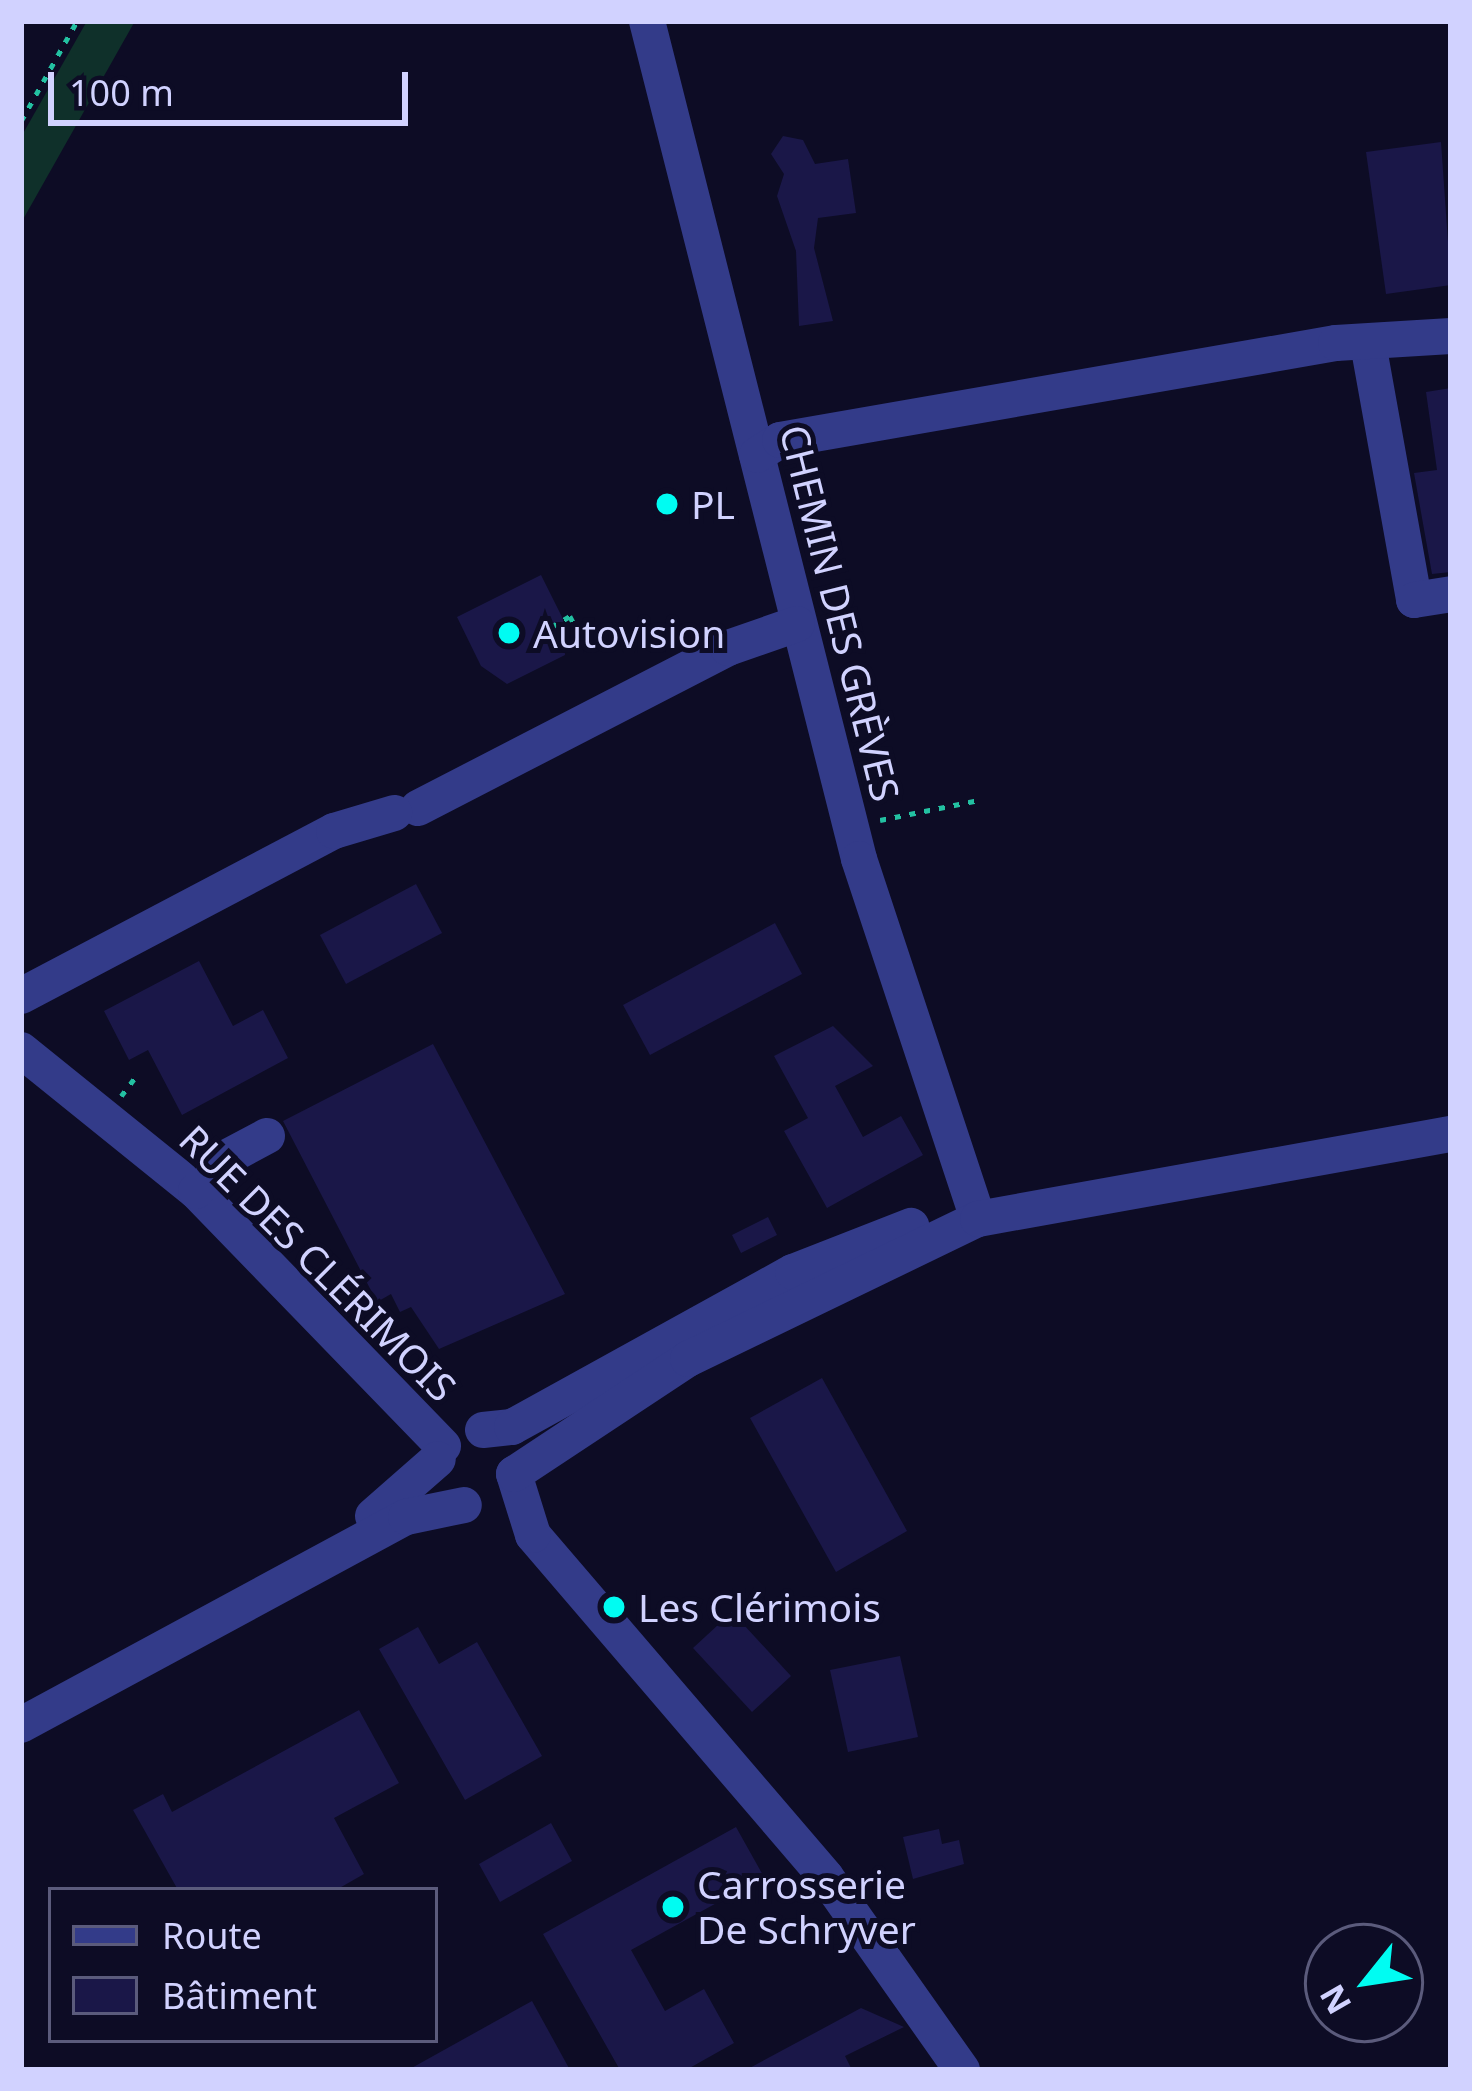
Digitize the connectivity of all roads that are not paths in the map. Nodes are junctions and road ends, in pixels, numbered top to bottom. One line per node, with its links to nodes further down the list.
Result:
1 (646, 21): 4 (street, CHEMIN DES GRÈVES)
2 (1451, 336): 3 (street)
3 (1369, 349): 4 (street); 5 (street)
4 (757, 455): 6 (street, CHEMIN DES GRÈVES)
5 (1451, 594)
6 (797, 624): 7 (street); 14 (street, CHEMIN DES GRÈVES)
7 (21, 996)
8 (21, 1050): 13 (street, RUE DES CLÉRIMOIS)
9 (1451, 1134): 12 (street)
10 (267, 1136): 13 (street)
11 (1451, 1145): 12 (street)
12 (1311, 1161): 14 (street)
13 (196, 1191): 16 (street, RUE DES CLÉRIMOIS)
14 (978, 1219): 15 (street); 17 (street)
15 (483, 1430): 16 (street); 17 (street)
16 (441, 1453): 18 (street); 19 (street)
17 (514, 1474): 18 (street); 20 (street)
18 (469, 1506): 19 (street); 20 (street)
19 (230, 1611): 21 (street)
20 (685, 1708): 22 (street)
21 (21, 1726)
22 (962, 2070)

